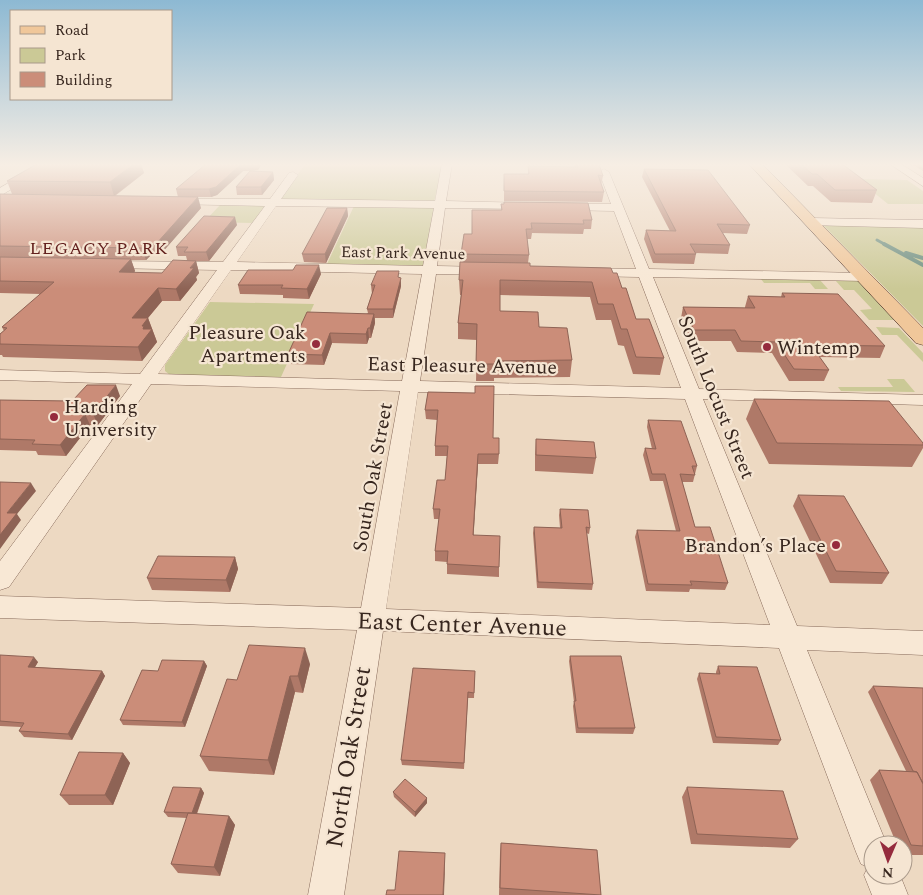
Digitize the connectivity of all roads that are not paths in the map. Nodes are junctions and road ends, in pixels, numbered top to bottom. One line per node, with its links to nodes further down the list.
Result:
1 (440, 205): 12 (street, South Oak Street)
2 (214, 206): 7 (street)
3 (271, 206): 11 (street)
4 (480, 206): 6 (street)
5 (795, 206): 8 (main road)
6 (618, 208): 15 (street, South Locust Street)
7 (208, 212)
8 (811, 222): 9 (street); 16 (main road)
9 (923, 224)
10 (96, 264): 11 (street, East Park Avenue)
11 (227, 266): 12 (street, East Park Avenue); 19 (street)
12 (429, 270): 13 (street, East Park Avenue); 20 (street, South Oak Street)
13 (503, 271)
14 (578, 272): 15 (street)
15 (644, 273): 16 (street); 21 (street, South Locust Street)
16 (865, 277): 17 (main road)
17 (923, 339)
18 (0, 374): 19 (street, East Pleasure Avenue)
19 (145, 379): 20 (street, East Pleasure Avenue); 23 (street)
20 (410, 386): 21 (street, East Pleasure Avenue); 25 (street, South Oak Street)
21 (692, 393): 22 (street, East Pleasure Avenue); 26 (street, South Locust Street)
22 (923, 400)
23 (0, 580)
24 (0, 607): 25 (street, East Center Avenue)
25 (370, 619): 26 (street, East Center Avenue); 29 (street, North Oak Street)
26 (789, 638): 27 (street, East Center Avenue); 28 (street, South Locust Street)
27 (923, 643)
28 (866, 835)
29 (326, 895)

